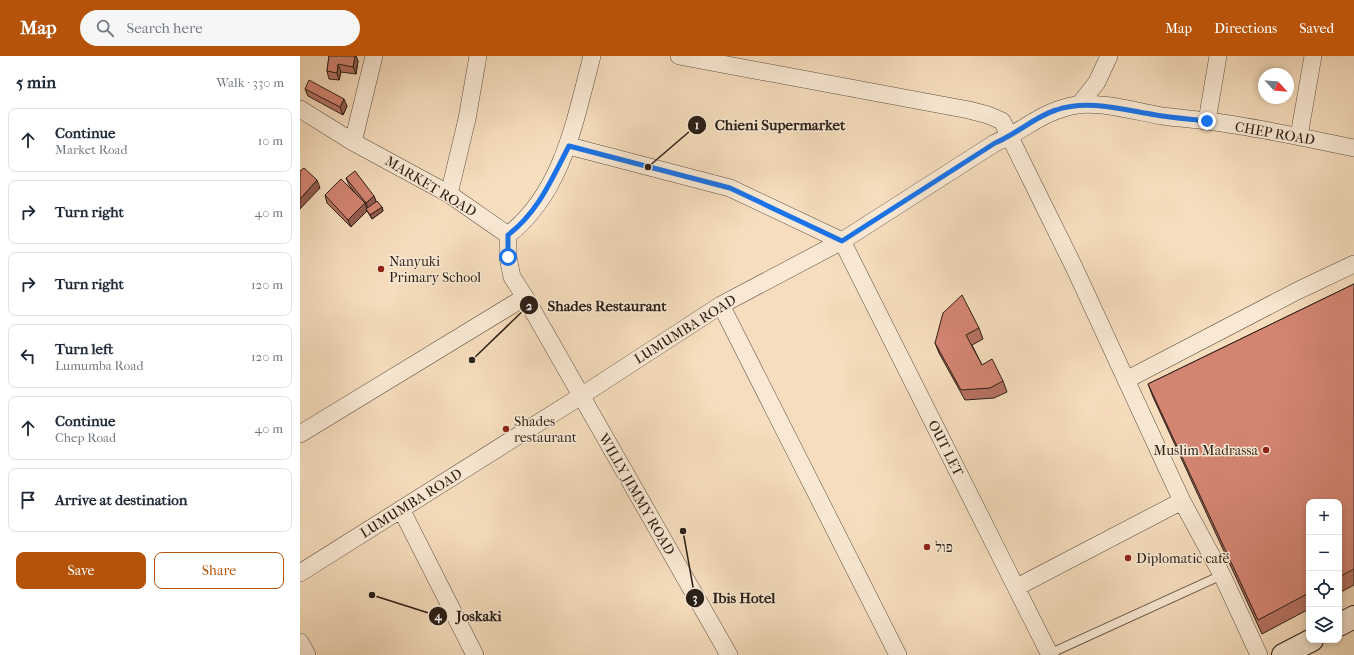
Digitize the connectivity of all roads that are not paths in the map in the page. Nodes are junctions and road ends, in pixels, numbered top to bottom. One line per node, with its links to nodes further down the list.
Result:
1 (374, 56): 14 (street)
2 (478, 56): 17 (street)
3 (592, 56): 15 (street)
4 (679, 56): 13 (street)
5 (1109, 56): 8 (street)
6 (1218, 56): 11 (street)
7 (1313, 56): 12 (street)
8 (1079, 105): 9 (street, LUMUMBA ROAD); 13 (street, LUMUMBA ROAD)
9 (1101, 106): 11 (street, CHEP ROAD)
10 (300, 109): 14 (street, MARKET ROAD)
11 (1207, 121): 12 (street, CHEP ROAD)
12 (1299, 136): 16 (street, CHEP ROAD)
13 (1008, 138): 19 (street, LUMUMBA ROAD); 23 (street)
14 (353, 142): 17 (street, MARKET ROAD)
15 (569, 146): 18 (street); 19 (street)
16 (1354, 148)
17 (449, 194): 18 (street, MARKET ROAD)
18 (508, 235): 21 (street)
19 (842, 241): 22 (street, LUMUMBA ROAD); 30 (street, OUT LET)
20 (1354, 264): 23 (street)
21 (525, 297): 24 (street); 25 (street)
22 (721, 304): 24 (street, LUMUMBA ROAD); 39 (street)
23 (1126, 380): 26 (street)
24 (581, 396): 27 (street, LUMUMBA ROAD); 38 (street, WILLY JIMMY ROAD)
25 (300, 434)
26 (1182, 501): 29 (street); 30 (street)
27 (401, 509): 28 (street, LUMUMBA ROAD); 37 (street)
28 (300, 573)
29 (1222, 575): 35 (lane); 40 (street)
30 (1017, 587): 35 (street, OUT LET)
31 (1354, 618): 32 (main road)
32 (1342, 624)
33 (300, 642): 36 (street)
34 (1306, 643): 41 (main road)
35 (1050, 654)
36 (307, 655)
37 (475, 655)
38 (729, 655)
39 (898, 655)
40 (1258, 655)
41 (1283, 655)

